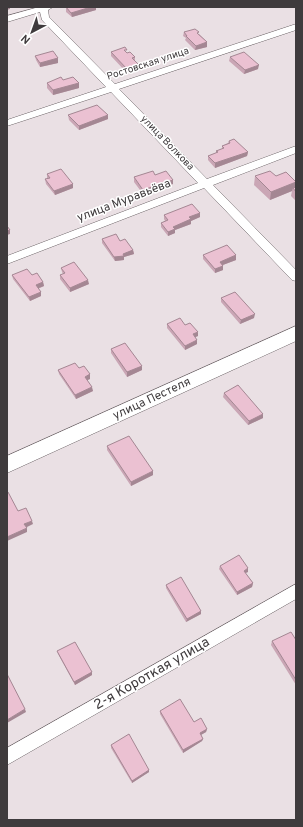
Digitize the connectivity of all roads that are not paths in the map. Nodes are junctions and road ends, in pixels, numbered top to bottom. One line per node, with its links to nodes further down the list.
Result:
1 (45, 8): 2 (street); 4 (street, улица Волкова)
2 (7, 19)
3 (296, 27): 4 (street, Ростовская улица)
4 (113, 87): 5 (street, Ростовская улица); 7 (street, улица Волкова)
5 (7, 122)
6 (296, 149): 7 (street, улица Муравьёва)
7 (205, 183): 8 (street, улица Муравьёва); 9 (street, улица Волкова)
8 (7, 260)
9 (296, 277)
10 (296, 333): 11 (street, улица Пестеля)
11 (7, 465)
12 (296, 591): 13 (street, 2-я Короткая улица)
13 (7, 757)

